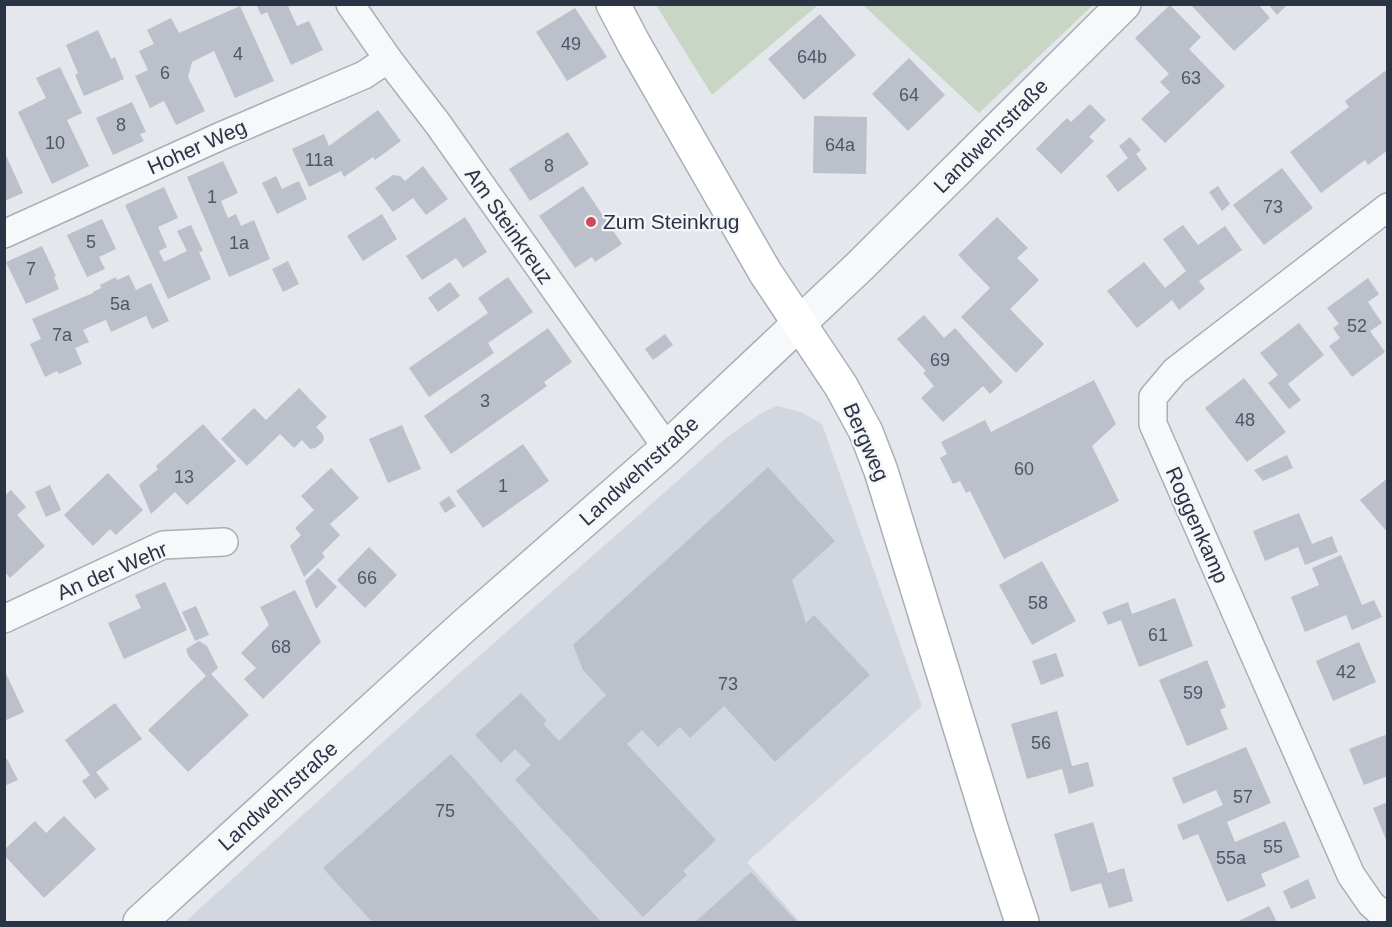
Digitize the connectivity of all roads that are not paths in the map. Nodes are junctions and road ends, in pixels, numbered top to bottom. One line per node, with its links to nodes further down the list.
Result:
1 (350, 4): 4 (street, Am Steinkreuz)
2 (613, 4): 7 (main road, Bergweg)
3 (1124, 4): 7 (street, Landwehrstraße)
4 (388, 59): 6 (street, Hoher Weg); 8 (street, Am Steinkreuz)
5 (1388, 207): 11 (street, Roggenkamp)
6 (4, 234)
7 (798, 323): 8 (street, Landwehrstraße); 13 (main road, Bergweg)
8 (667, 448): 12 (street, Landwehrstraße)
9 (224, 542): 10 (street, An der Wehr)
10 (4, 619)
11 (1388, 919)
12 (140, 922)
13 (1022, 922)

